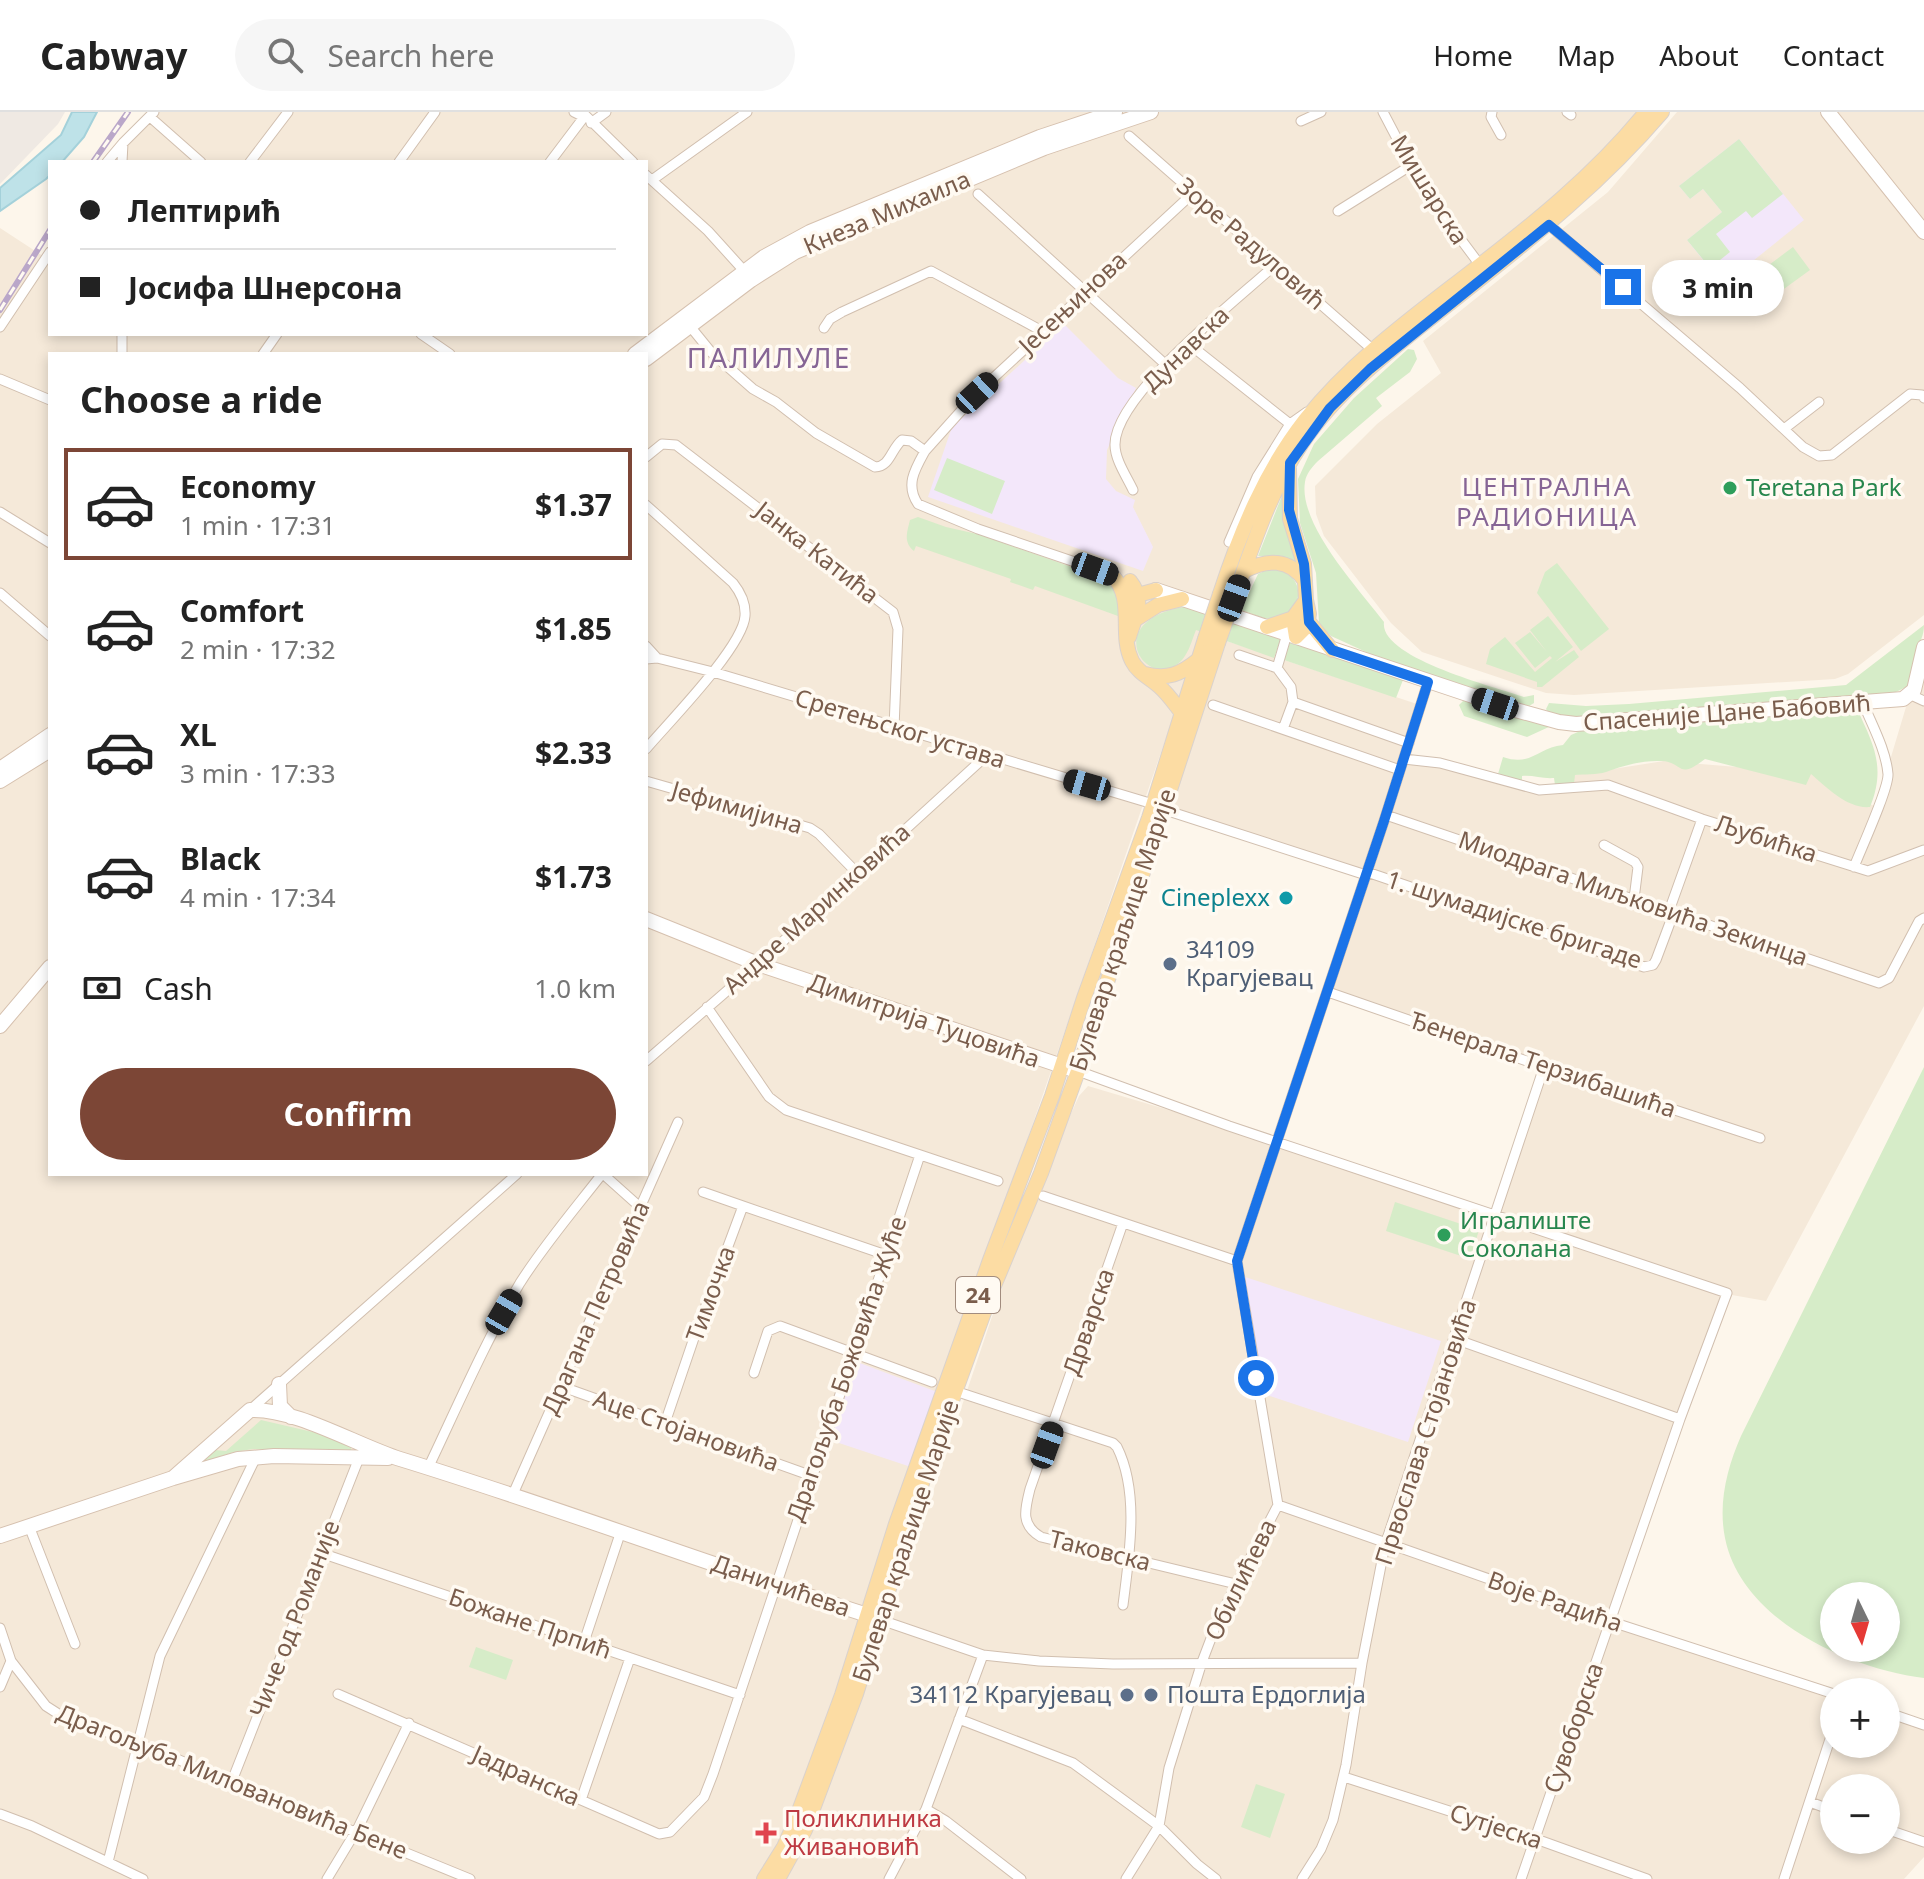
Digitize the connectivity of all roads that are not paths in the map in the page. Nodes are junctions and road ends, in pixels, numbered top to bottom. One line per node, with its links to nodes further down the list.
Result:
1 (288, 112): 22 (street)
2 (435, 112): 23 (street)
3 (606, 112): 14 (street)
4 (747, 112): 27 (street)
5 (1115, 112): 36 (street, Кнеза Михаила)
6 (1151, 112): 36 (street, Кнеза Михаила)
7 (1321, 112): 15 (street)
8 (1383, 112): 26 (street, Мишарска)
9 (1492, 112): 16 (street)
10 (1646, 112): 35 (main road, Булевар краљице Марије / 24)
11 (1662, 112): 31 (main road, Булевар краљице Марије / 24)
12 (1828, 112): 32 (street)
13 (152, 114): 18 (street); 21 (street)
14 (583, 116): 24 (street); 25 (street)
15 (1301, 121)
16 (1501, 135)
17 (1129, 136): 29 (street, Зоре Радуловић)
18 (123, 143): 19 (street); 20 (street)
19 (109, 160)
20 (122, 160)
21 (199, 160)
22 (252, 160)
23 (400, 160)
24 (551, 160)
25 (631, 160)
26 (1410, 166): 30 (street); 35 (street, Мишарска)
27 (649, 178): 36 (street)
28 (978, 194): 37 (street)
29 (1192, 194): 34 (street, Зоре Радуловић); 37 (street, Јесењинова)
30 (1338, 211)
31 (1549, 225): 55 (street); 58 (main road, Булевар краљице Марије / 24)
32 (1924, 232)
33 (48, 255): 39 (street)
34 (1275, 265): 43 (street, Дунавска); 44 (street, Зоре Радуловић)
35 (1480, 265): 44 (main road, Булевар краљице Марије / 24)
36 (748, 276): 38 (street, Кнеза Михаила); 46 (street, Кнеза Михаила)
37 (1086, 291): 41 (street, Јесењинова); 48 (street)
38 (689, 325): 47 (street, Кнеза Михаила); 56 (street)
39 (0, 327)
40 (824, 328): 41 (street)
41 (1042, 331): 56 (street, Јесењинова)
42 (424, 336): 45 (street)
43 (1189, 344): 48 (street, Дунавска); 54 (street)
44 (1373, 350): 53 (main road, Булевар краљице Марије / 24)
45 (447, 352)
46 (638, 352)
47 (648, 357)
48 (1165, 364): 59 (street, Дунавска)
49 (0, 379): 51 (street)
50 (1924, 398): 55 (street)
51 (48, 399)
52 (1819, 402): 55 (street)
53 (1319, 403): 54 (street); 71 (main road, Булевар краљице Марије / 24)
54 (1290, 424): 63 (street)
55 (1784, 429)
56 (925, 451): 65 (street)
57 (648, 455): 97 (street, Јанка Катића)
58 (1290, 463): 64 (main road, Булевар краљице Марије / 24); 67 (main road)
59 (1133, 490)
60 (648, 507): 89 (street)
61 (0, 512): 62 (street)
62 (48, 542)
63 (1229, 542)
64 (1244, 571): 67 (main road); 71 (main road, Булевар краљице Марије / 24)
65 (1112, 575): 66 (street); 74 (main road)
66 (1130, 581): 68 (street); 70 (main road)
67 (1305, 581): 73 (main road)
68 (1156, 590): 70 (main road); 72 (street, Спасеније Цане Бабовић)
69 (0, 593): 78 (street)
70 (1138, 595): 74 (main road)
71 (1227, 596): 80 (main road, Булевар краљице Марије / 24, bridge)
72 (1182, 599): 74 (main road); 77 (street, Спасеније Цане Бабовић)
73 (1306, 600): 75 (main road); 76 (main road)
74 (1131, 618): 90 (main road)
75 (1293, 618): 77 (main road); 79 (main road)
76 (1309, 622): 79 (main road); 83 (main road)
77 (1267, 627): 79 (street, Спасеније Цане Бабовић)
78 (48, 634)
79 (1292, 636): 83 (street, Спасеније Цане Бабовић); 88 (street)
80 (1212, 641): 87 (main road, Булевар краљице Марије / 24); 109 (main road, Булевар краљице Марије / 24)
81 (1924, 647): 92 (street, Спасеније Цане Бабовић)
82 (648, 648): 85 (street)
83 (1332, 650): 91 (street, Спасеније Цане Бабовић)
84 (1239, 655): 88 (street)
85 (657, 658): 86 (street, Сретењског устава); 89 (street, Сретењског устава)
86 (648, 659)
87 (1198, 660): 90 (main road); 96 (main road, Булевар краљице Марије / 24)
88 (1277, 668): 93 (street)
89 (713, 672): 97 (street, Сретењског устава); 101 (street)
90 (1141, 673): 96 (main road)
91 (1428, 682): 94 (street, Спасеније Цане Бабовић); 100 (street)
92 (1917, 698): 94 (street, Спасеније Цане Бабовић)
93 (1293, 702): 98 (street); 100 (street)
94 (1863, 703): 114 (street)
95 (1213, 705): 98 (street)
96 (1181, 712): 109 (main road, Булевар краљице Марије / 24)
97 (894, 728): 103 (street, Сретењског устава)
98 (1283, 729): 106 (street)
99 (48, 736): 105 (street)
100 (1409, 743): 104 (street)
101 (648, 747)
102 (48, 753): 107 (street)
103 (987, 755): 109 (street, Сретењског устава); 115 (street, Андре Маринковића)
104 (1404, 759): 106 (street); 111 (street, Љубићка)
105 (0, 769)
106 (1400, 770): 110 (street)
107 (0, 781)
108 (648, 782): 115 (street, Јефимијина)
109 (1158, 806): 116 (street, 1. шумадијске бригаде); 127 (main road, Булевар краљице Марије / 24); 129 (main road, Булевар краљице Марије / 24)
110 (1386, 815): 116 (street); 117 (street, Миодрага Миљковића Зекинца)
111 (1702, 819): 114 (street, Љубићка); 118 (street, 1. шумадијске бригаде)
112 (1604, 845): 117 (street)
113 (1924, 850): 114 (street, Љубићка)
114 (1854, 867)
115 (858, 874): 121 (street, Андре Маринковића)
116 (1366, 874): 118 (street, 1. шумадијске бригаде); 123 (street)
117 (1634, 899): 118 (street, Миодрага Миљковића Зекинца)
118 (1672, 912): 119 (street, Миодрага Миљковића Зекинца)
119 (1924, 918)
120 (648, 920): 121 (street, Димитрија Туцовића)
121 (758, 964): 124 (street, Андре Маринковића); 127 (street, Димитрија Туцовића)
122 (48, 969): 125 (street)
123 (1328, 992): 128 (street, Ђенерала Терзибашића); 132 (street)
124 (707, 1007): 126 (street, Андре Маринковића); 133 (street)
125 (0, 1026)
126 (648, 1059)
127 (1061, 1067): 129 (street, Димитрија Туцовића); 177 (main road, Булевар краљице Марије / 24)
128 (1544, 1067): 131 (street, Ђенерала Терзибашића); 142 (street, Првослава Стојановића)
129 (1078, 1071): 132 (street, Димитрија Туцовића); 153 (main road, Булевар краљице Марије / 24)
130 (678, 1122): 141 (street, Драгана Петровића)
131 (1760, 1138)
132 (1276, 1142): 142 (street, Димитрија Туцовића); 145 (street)
133 (920, 1155): 137 (street); 144 (street, Драгољуба Божовића Жуће)
134 (515, 1176): 151 (street)
135 (601, 1176): 163 (street)
136 (604, 1176): 141 (street)
137 (998, 1181)
138 (703, 1192): 140 (street)
139 (1043, 1196): 143 (street)
140 (743, 1206): 144 (street); 158 (street, Тимочка)
141 (641, 1208): 152 (street, Драгана Петровића)
142 (1495, 1215): 146 (street, Димитрија Туцовића); 147 (street, Првослава Стојановића)
143 (1123, 1223): 145 (street); 157 (street, Дрварска)
144 (886, 1255): 148 (street, Драгољуба Божовића Жуће)
145 (1237, 1261): 167 (street, Обилићева)
146 (1727, 1293): 156 (street, Сувоборска)
147 (1455, 1339): 156 (street); 171 (street, Првослава Стојановића)
148 (854, 1354): 149 (street); 150 (street); 164 (street, Драгољуба Божовића Жуће)
149 (754, 1373)
150 (932, 1382)
151 (279, 1384): 154 (street); 155 (street)
152 (560, 1386): 158 (street, Аце Стојановића); 166 (street, Драгана Петровића)
153 (955, 1391): 157 (street); 177 (main road, Булевар краљице Марије / 24)
154 (250, 1410): 155 (street, Даничићева); 160 (street, Даничићева)
155 (291, 1418): 159 (street, Даничићева)
156 (1680, 1419): 178 (street, Сувоборска)
157 (1055, 1422): 173 (street); 173 (street, Таковска)
158 (665, 1423): 164 (street, Аце Стојановића)
159 (362, 1452): 161 (street, Даничићева); 163 (street, Даничићева); 172 (street, Чиче од Романије)
160 (199, 1454): 162 (street); 165 (street, Даничићева)
161 (256, 1457): 162 (street, Даничићева); 195 (street)
162 (214, 1466): 165 (street, Даничићева)
163 (429, 1466): 166 (street, Даничићева)
164 (812, 1476): 174 (street, Драгољуба Божовића Жуће)
165 (173, 1478): 168 (street, Даничићева)
166 (513, 1494): 169 (street, Даничићева)
167 (1278, 1505): 171 (street, Воје Радића); 175 (street, Обилићева)
168 (29, 1526): 170 (street, Даничићева); 181 (street)
169 (621, 1531): 174 (street, Даничићева); 180 (street)
170 (0, 1536)
171 (1385, 1545): 178 (street, Воје Радића); 186 (street, Првослава Стојановића)
172 (321, 1553): 180 (street, Божане Прпић); 198 (street, Чиче од Романије)
173 (1129, 1558): 175 (street, Таковска); 176 (street)
174 (774, 1584): 177 (street, Даничићева); 190 (street, Драгољуба Божовића Жуће)
175 (1236, 1584): 185 (street, Обилићева)
176 (1123, 1605)
177 (874, 1617): 182 (street, Даничићева); 214 (main road, Булевар краљице Марије / 24); 215 (main road, Булевар краљице Марије / 24)
178 (1609, 1621): 188 (street, Воје Радића); 208 (street, Сувоборска)
179 (0, 1628): 184 (street, Драгољуба Миловановића Бене)
180 (584, 1642): 183 (street, Божане Прпић)
181 (75, 1644)
182 (983, 1655): 185 (street, Даничићева); 192 (street)
183 (630, 1658): 190 (street, Божане Прпић); 200 (street)
184 (11, 1661): 187 (street); 195 (street, Драгољуба Миловановића Бене)
185 (1202, 1662): 186 (street, Даничићева); 205 (street, Обилићева)
186 (1362, 1663): 197 (street, Првослава Стојановића)
187 (0, 1687)
188 (1820, 1689)
189 (338, 1694): 193 (street, Јадранска)
190 (740, 1695): 199 (street, Драгољуба Божовића Жуће)
191 (1900, 1717): 194 (street)
192 (959, 1719): 203 (street); 205 (street)
193 (409, 1723): 200 (street, Јадранска); 206 (street)
194 (1924, 1725)
195 (137, 1743): 198 (street, Драгољуба Миловановића Бене); 210 (street)
196 (1824, 1758): 201 (street)
197 (1344, 1777): 208 (street, Сутјеска); 220 (street, Првослава Стојановића)
198 (232, 1781): 206 (street, Драгољуба Миловановића Бене)
199 (704, 1797): 200 (street, Јадранска)
200 (581, 1800)
201 (1810, 1802): 202 (street); 223 (street)
202 (1820, 1806)
203 (926, 1809): 216 (street); 217 (street)
204 (0, 1814): 210 (street)
205 (1159, 1826): 218 (street); 219 (street)
206 (354, 1832): 212 (street); 213 (street, Драгољуба Миловановића Бене)
207 (1900, 1834): 209 (street)
208 (1536, 1839): 221 (street, Сувоборска); 222 (street, Сутјеска)
209 (1924, 1842)
210 (108, 1862): 211 (street)
211 (143, 1879)
212 (327, 1879)
213 (470, 1879)
214 (764, 1879)
215 (778, 1879)
216 (889, 1879)
217 (1021, 1879)
218 (1126, 1879)
219 (1216, 1879)
220 (1302, 1879)
221 (1521, 1879)
222 (1647, 1879)
223 (1784, 1879)

